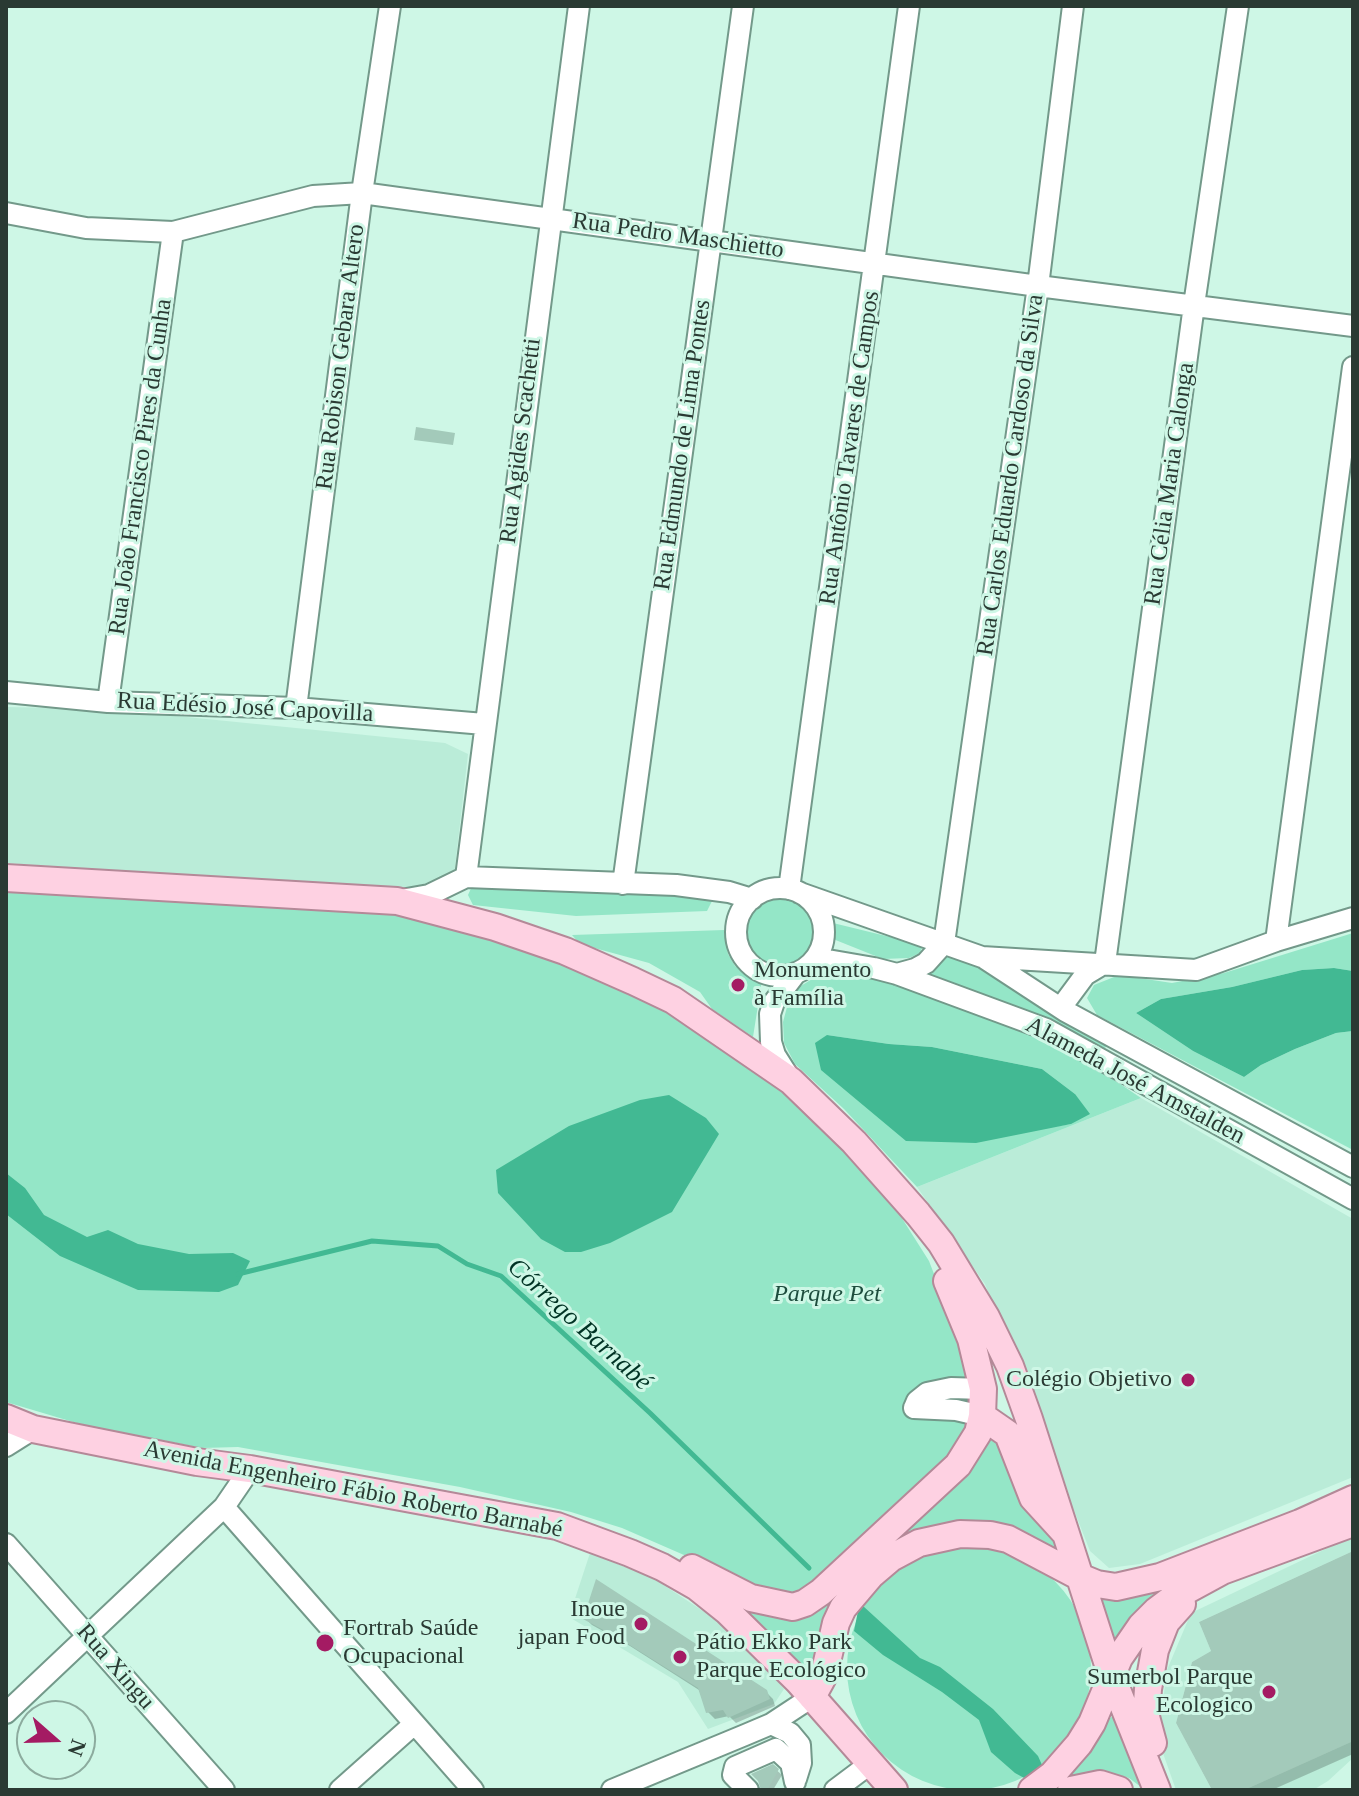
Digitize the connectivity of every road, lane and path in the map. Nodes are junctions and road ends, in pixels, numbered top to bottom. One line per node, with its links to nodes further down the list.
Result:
1 (390, 6): 7 (street, Rua Robison Gebara Altero)
2 (579, 6): 9 (street, Rua Agides Scachetti)
3 (743, 6): 11 (street, Rua Edmundo de Lima Pontes)
4 (909, 6): 12 (street, Rua Antônio Tavares de Campos)
5 (1073, 6): 13 (street, Rua Carlos Eduardo Cardoso da Silva)
6 (1238, 6): 14 (street, Rua Célia Maria Calonga)
7 (362, 193): 9 (street, Rua Pedro Maschietto); 10 (street, Rua Pedro Maschietto); 19 (street, Rua Robison Gebara Altero)
8 (6, 213): 10 (street, Rua Pedro Maschietto)
9 (550, 218): 11 (street, Rua Pedro Maschietto); 20 (street, Rua Agides Scachetti)
10 (173, 232): 18 (street, Rua João Francisco Pires da Cunha)
11 (711, 240): 12 (street, Rua Pedro Maschietto); 23 (street, Rua Edmundo de Lima Pontes)
12 (875, 264): 13 (street, Rua Pedro Maschietto); 24 (street, Rua Antônio Tavares de Campos)
13 (1038, 286): 14 (street, Rua Pedro Maschietto); 29 (street, Rua Carlos Eduardo Cardoso da Silva)
14 (1194, 305): 15 (street, Rua Pedro Maschietto); 32 (street, Rua Célia Maria Calonga)
15 (1353, 326)
16 (1353, 367): 28 (street)
17 (6, 692): 18 (street, Rua Edésio José Capovilla)
18 (108, 702): 19 (street, Rua Edésio José Capovilla)
19 (296, 708): 20 (street, Rua Edésio José Capovilla)
20 (484, 724): 21 (street, Rua Agides Scachetti)
21 (466, 877): 23 (street); 26 (street)
22 (6, 878): 26 (main road)
23 (623, 884): 25 (street)
24 (795, 891): 25 (street); 29 (street); 31 (street)
25 (752, 899): 33 (street)
26 (397, 901): 36 (main road)
27 (1353, 918): 28 (street)
28 (1276, 941): 32 (street)
29 (944, 943): 30 (street); 34 (street)
30 (982, 957): 32 (street); 35 (street, Alameda José Amstalden)
31 (816, 958): 33 (street); 34 (street, Alameda José Amstalden)
32 (1105, 963): 35 (street)
33 (796, 973): 36 (street)
34 (897, 974): 39 (street, Alameda José Amstalden)
35 (1065, 1011): 37 (street, Alameda José Amstalden)
36 (791, 1081): 38 (main road)
37 (1353, 1167)
38 (894, 1188): 40 (main road); 50 (main road)
39 (1353, 1199)
40 (983, 1389): 41 (main road); 41 (street)
41 (982, 1416): 48 (main road); 50 (main road)
42 (6, 1418): 43 (main road, Avenida Engenheiro Fábio Roberto Barnabé)
43 (33, 1429): 44 (street); 45 (main road, Avenida Engenheiro Fábio Roberto Barnabé)
44 (6, 1446)
45 (250, 1469): 47 (street); 48 (main road, Avenida Engenheiro Fábio Roberto Barnabé)
46 (1353, 1499): 53 (main road)
47 (224, 1507): 54 (street); 60 (street)
48 (544, 1523): 57 (main road, Avenida Engenheiro Fábio Roberto Barnabé)
49 (1353, 1523): 52 (main road)
50 (1068, 1535): 53 (main road)
51 (6, 1544): 54 (street, Rua Xingu)
52 (1222, 1571): 55 (main road); 56 (main road)
53 (1080, 1577): 56 (main road); 57 (main road)
54 (87, 1636): 58 (street); 63 (street, Rua Xingu)
55 (1155, 1650): 56 (main road); 74 (main road)
56 (1112, 1677): 71 (main road); 74 (main road)
57 (812, 1697): 59 (street); 61 (main road, Avenida Engenheiro Fábio Roberto Barnabé)
58 (6, 1713)
59 (771, 1724): 62 (street); 66 (street)
60 (413, 1725): 64 (street); 65 (street)
61 (871, 1763): 68 (street); 69 (main road, Avenida Engenheiro Fábio Roberto Barnabé); 70 (main road)
62 (793, 1786): 67 (street)
63 (224, 1790)
64 (340, 1790)
65 (473, 1790)
66 (612, 1790)
67 (748, 1790)
68 (835, 1790)
69 (894, 1790)
70 (915, 1790)
71 (1032, 1790)
72 (1071, 1790): 73 (main road)
73 (1119, 1790)
74 (1159, 1790)

